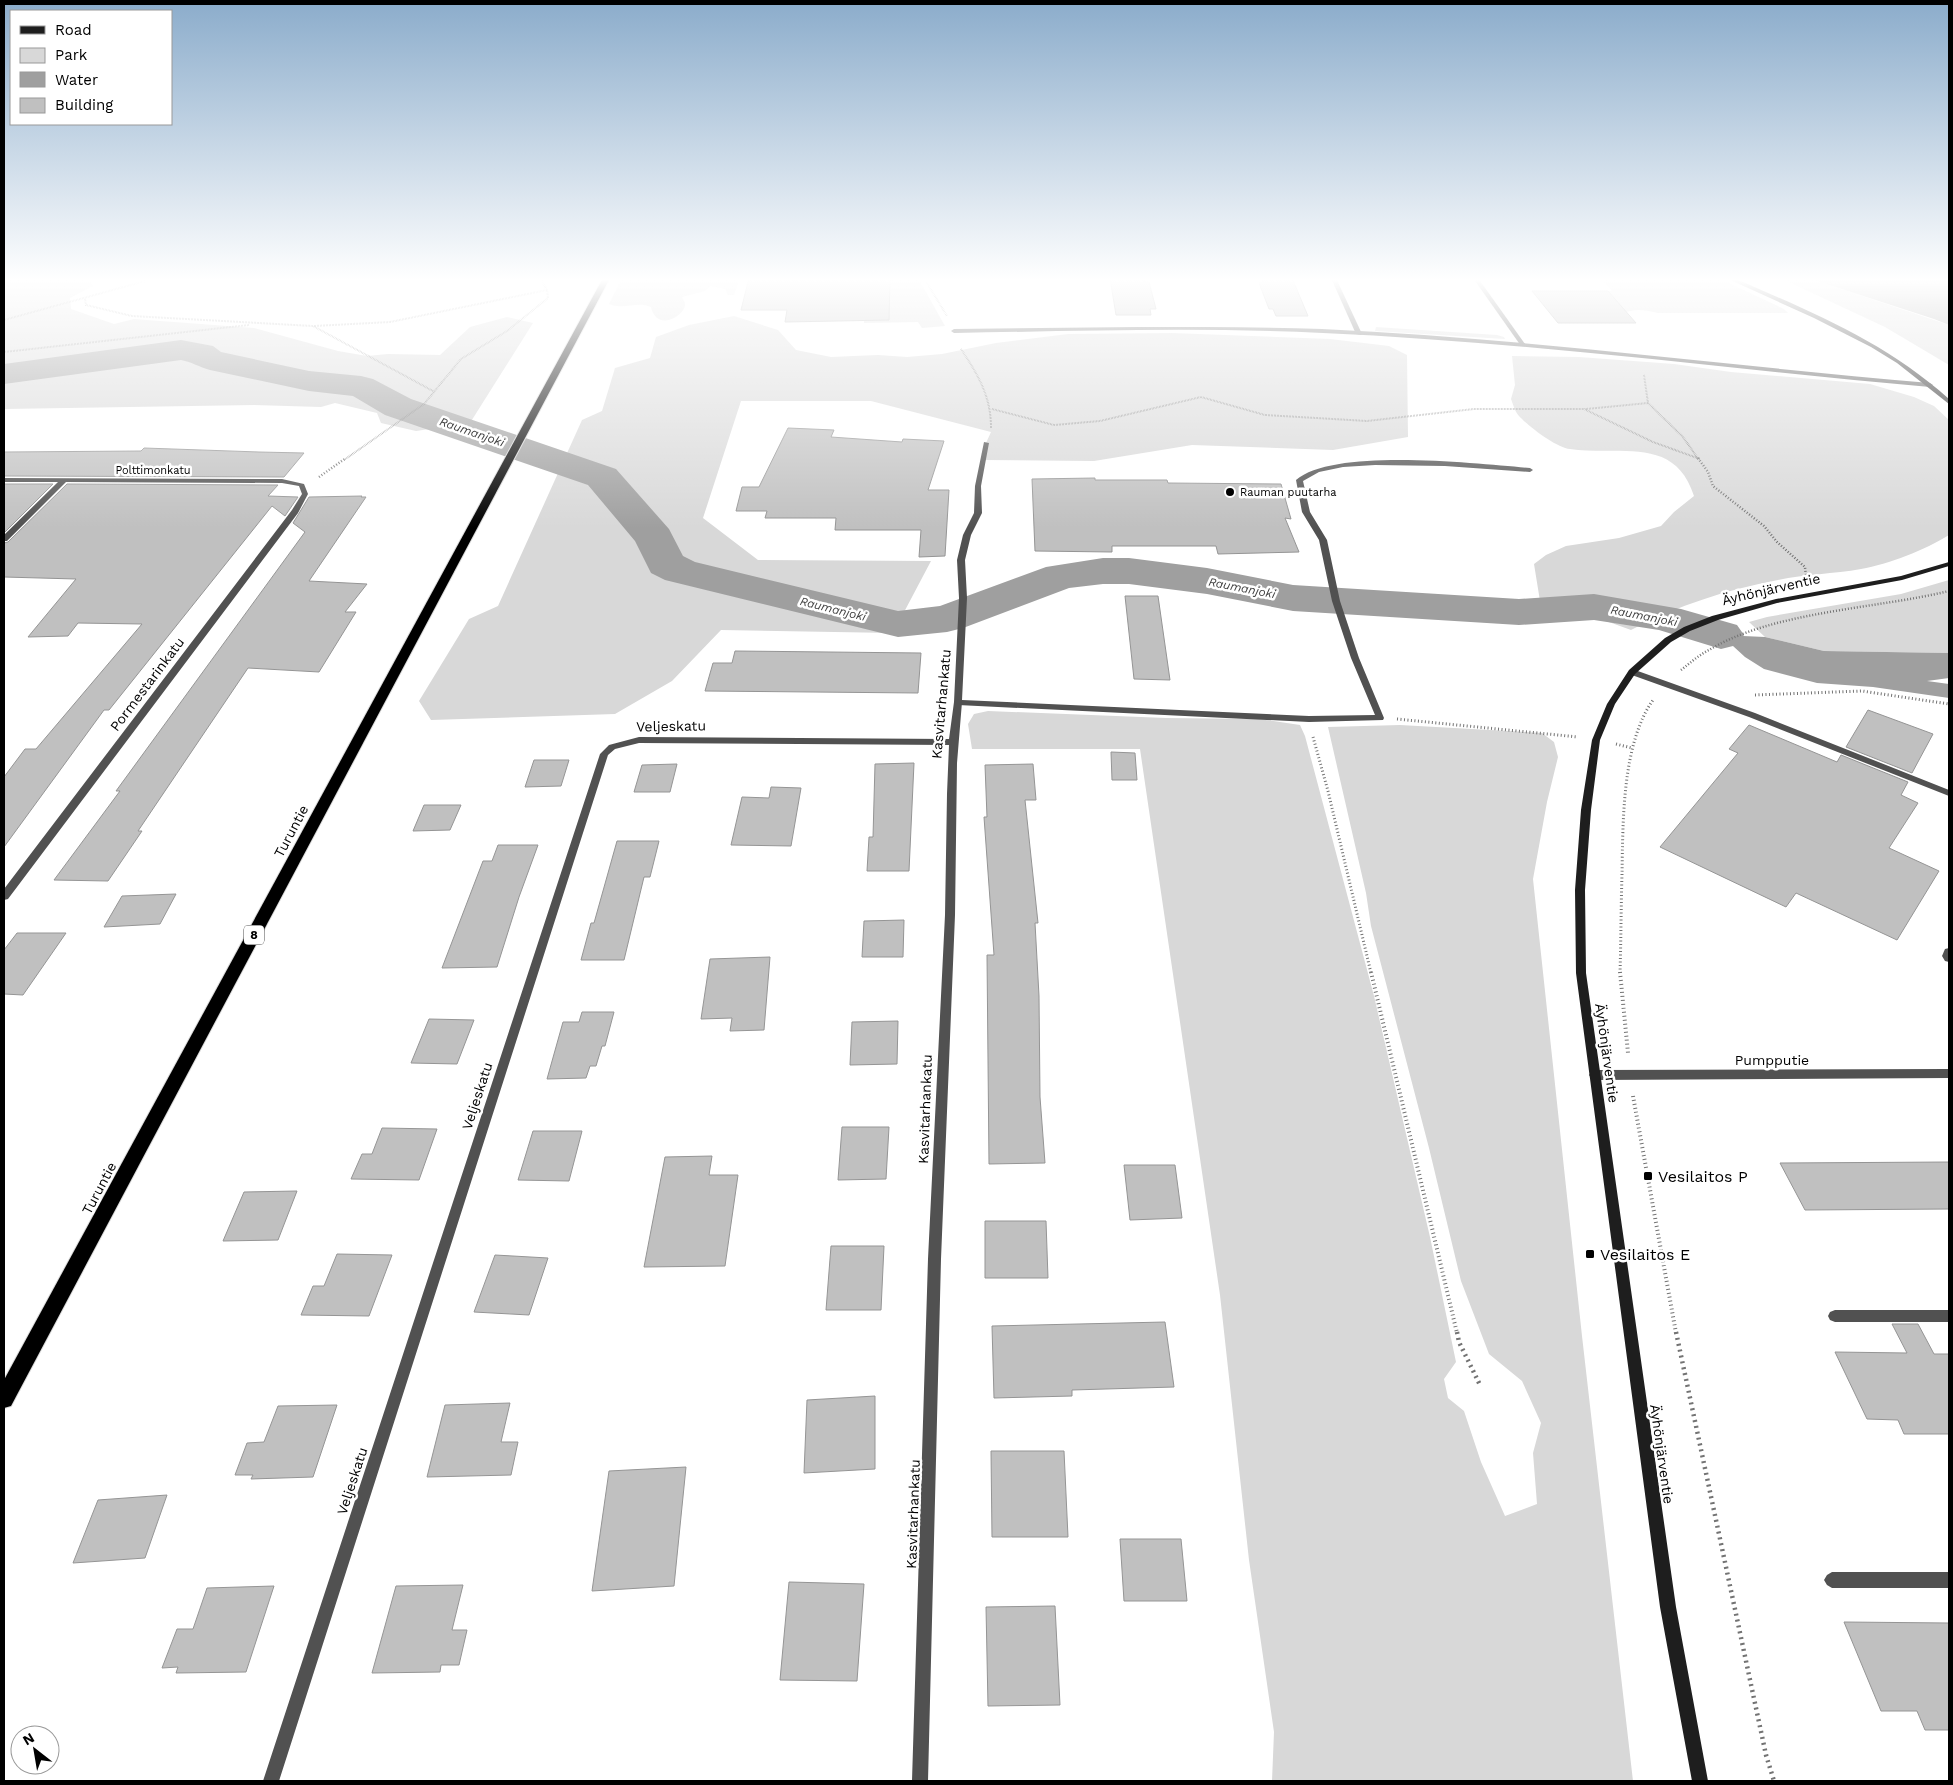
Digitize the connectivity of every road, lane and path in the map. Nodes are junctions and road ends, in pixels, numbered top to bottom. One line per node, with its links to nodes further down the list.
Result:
1 (378, 361): 9 (path)
2 (460, 361): 9 (path)
3 (562, 361): 43 (highway, Turuntie / 8)
4 (969, 361): 12 (path)
5 (1630, 361): 11 (path)
6 (1683, 361): 8 (street)
7 (1899, 361): 8 (main road)
8 (1930, 385): 10 (main road)
9 (433, 391): 19 (path)
10 (1949, 402)
11 (1648, 403): 13 (path); 15 (path)
12 (992, 409): 13 (path); 14 (path)
13 (1584, 409): 15 (path)
14 (986, 443): 27 (street, Kasvitarhankatu)
15 (1700, 460): 23 (path)
16 (1530, 470): 29 (street)
17 (4, 480): 18 (street, Polttimonkatu)
18 (64, 480): 19 (street, Polttimonkatu); 20 (street)
19 (302, 485): 34 (street, Pormestarinkatu)
20 (4, 539)
21 (1949, 564): 23 (main road, Äyhönjärventie)
22 (1949, 590): 25 (path)
23 (1806, 596): 24 (main road, Äyhönjärventie)
24 (1632, 672): 25 (street); 31 (main road, Äyhönjärventie)
25 (1666, 684): 33 (street); 39 (path)
26 (1753, 695): 28 (path)
27 (958, 702): 30 (street); 32 (street, Kasvitarhankatu)
28 (1949, 704)
29 (1380, 718): 30 (street); 31 (path)
30 (1308, 719): 42 (path)
31 (1596, 740): 38 (main road, Äyhönjärventie)
32 (952, 742): 46 (street, Veljeskatu); 47 (street, Kasvitarhankatu)
33 (1949, 793)
34 (4, 896)
35 (1949, 952): 36 (street)
36 (1949, 958)
37 (1949, 1073): 39 (street, Pumpputie)
38 (1595, 1075): 39 (street, Pumpputie); 48 (main road, Äyhönjärventie)
39 (1630, 1075): 49 (path)
40 (1835, 1316): 41 (street)
41 (1949, 1316)
42 (1480, 1385)
43 (4, 1400)
44 (1832, 1580): 45 (street)
45 (1949, 1580)
46 (271, 1781)
47 (920, 1781)
48 (1700, 1781)
49 (1774, 1781)

